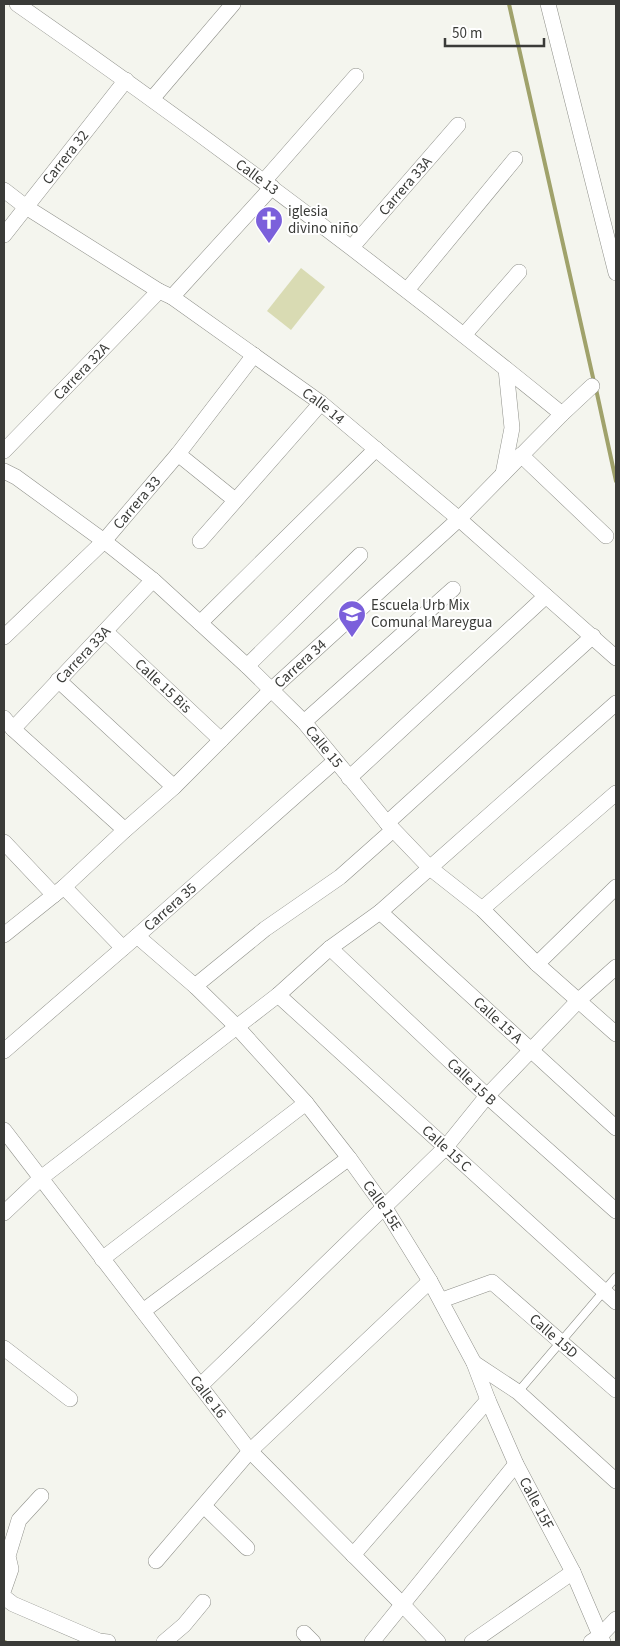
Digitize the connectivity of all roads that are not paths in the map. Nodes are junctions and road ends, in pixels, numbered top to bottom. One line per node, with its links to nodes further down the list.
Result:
1 (16, 4): 5 (street, Calle 13)
2 (233, 4): 6 (street)
3 (548, 4): 15 (street)
4 (356, 76): 9 (street, Carrera 32A)
5 (126, 80): 6 (street, Calle 13); 11 (street, Carrera 32)
6 (152, 98): 9 (street, Calle 13)
7 (458, 125): 13 (street, Carrera 33A)
8 (515, 159): 16 (street)
9 (268, 184): 13 (street, Calle 13); 17 (street, Carrera 32A)
10 (4, 190): 11 (street, Calle 14)
11 (26, 207): 12 (street, Carrera 32); 17 (street, Calle 14)
12 (4, 235)
13 (352, 247): 16 (street, Calle 13)
14 (519, 272): 18 (street)
15 (616, 273)
16 (407, 290): 18 (street, Calle 13)
17 (166, 294): 19 (street, Calle 14); 25 (street, Carrera 32A)
18 (464, 335): 20 (street, Calle 13)
19 (254, 355): 22 (street, Calle 14); 26 (street, Carrera 33)
20 (506, 369): 23 (street, Calle 13); 30 (street)
21 (592, 386): 23 (street, Carrera 34)
22 (321, 403): 24 (street, Calle 14); 31 (street)
23 (562, 414): 27 (street, Carrera 34)
24 (376, 449): 32 (street, Calle 14); 40 (street)
25 (4, 451)
26 (178, 454): 31 (street); 34 (street, Carrera 33)
27 (521, 455): 30 (street, Carrera 34); 33 (street)
28 (4, 461): 29 (street, Calle 15)
29 (10, 474): 34 (street, Calle 15)
30 (502, 474): 32 (street, Carrera 34)
31 (235, 500): 35 (street)
32 (459, 519): 39 (street, Calle 14); 47 (street, Carrera 34)
33 (606, 536)
34 (104, 541): 37 (street, Calle 15); 43 (street, Carrera 33)
35 (200, 541)
36 (360, 555): 45 (street)
37 (152, 580): 40 (street, Calle 15); 41 (street, Carrera 33A)
38 (453, 588): 49 (street)
39 (546, 596): 42 (street, Calle 14); 53 (street)
40 (200, 623): 45 (street, Calle 15)
41 (105, 631): 46 (street, Carrera 33A); 51 (street, Calle 15 Bis)
42 (592, 636): 44 (street, Calle 14); 56 (street)
43 (4, 637)
44 (616, 658)
45 (247, 666): 47 (street, Calle 15)
46 (58, 680): 50 (street, Carrera 33A); 54 (street)
47 (271, 690): 49 (street, Calle 15); 51 (street, Carrera 34)
48 (616, 703): 59 (street)
49 (304, 722): 52 (street, Calle 15)
50 (8, 723): 57 (street)
51 (221, 740): 54 (street, Carrera 34)
52 (335, 760): 53 (street, Calle 15); 65 (street, Carrera 35)
53 (349, 778): 56 (street, Calle 15)
54 (174, 787): 57 (street, Carrera 34)
55 (616, 793): 62 (street)
56 (390, 826): 59 (street, Calle 15); 70 (street)
57 (124, 830): 61 (street, Carrera 34)
58 (4, 842): 61 (street)
59 (430, 868): 62 (street, Calle 15); 63 (street)
60 (616, 887): 68 (street)
61 (59, 891): 64 (street, Carrera 34); 66 (street)
62 (482, 909): 68 (street, Calle 15)
63 (380, 912): 67 (street); 75 (street, Calle 15 A)
64 (4, 934)
65 (137, 936): 66 (street, Carrera 35); 70 (street, Calle 15E)
66 (124, 948): 76 (street, Carrera 35)
67 (330, 948): 71 (street); 77 (street, Calle 15 B)
68 (537, 964): 72 (street, Calle 15)
69 (616, 966): 72 (street)
70 (195, 986): 73 (street, Calle 15E)
71 (278, 995): 73 (street); 81 (street, Calle 15 C)
72 (579, 1000): 74 (street, Calle 15); 75 (street)
73 (236, 1026): 78 (street, Calle 15E); 83 (street)
74 (616, 1034)
75 (530, 1050): 77 (street); 79 (street, Calle 15 A)
76 (4, 1051)
77 (487, 1096): 81 (street); 85 (street, Calle 15 B)
78 (306, 1103): 82 (street, Calle 15E); 87 (street)
79 (616, 1128)
80 (4, 1130): 83 (street, Calle 16)
81 (445, 1148): 84 (street); 90 (street, Calle 15 C)
82 (349, 1158): 84 (street, Calle 15E); 93 (street)
83 (41, 1178): 86 (street); 87 (street, Calle 16)
84 (384, 1208): 89 (street, Calle 15E); 97 (street)
85 (616, 1211)
86 (4, 1213)
87 (102, 1258): 93 (street, Calle 16)
88 (616, 1277): 90 (lane)
89 (430, 1281): 91 (street, Calle 15E); 102 (street)
90 (604, 1290): 92 (street, Calle 15 C); 94 (lane)
91 (442, 1300): 94 (street, Calle 15D); 96 (street, Calle 15E)
92 (616, 1302)
93 (143, 1311): 97 (street, Calle 16)
94 (561, 1341): 98 (street, Calle 15D); 99 (lane)
95 (4, 1348): 100 (street)
96 (474, 1363): 99 (street, Calle 15E); 101 (street, Calle 15F)
97 (200, 1386): 102 (street, Calle 16)
98 (616, 1390)
99 (518, 1392): 104 (street, Calle 15E)
100 (70, 1399)
101 (488, 1400): 103 (street, Calle 15F); 108 (street)
102 (250, 1451): 106 (street); 108 (street, Calle 16)
103 (516, 1464): 110 (street, Calle 15F); 113 (street)
104 (616, 1480)
105 (41, 1496): 111 (street)
106 (204, 1506): 107 (street); 109 (street)
107 (247, 1548)
108 (353, 1555): 113 (street, Calle 16)
109 (156, 1561)
110 (573, 1572): 116 (street, Calle 15F); 121 (street)
111 (4, 1589)
112 (203, 1602): 118 (street)
113 (402, 1604): 119 (street); 120 (street, Calle 16)
114 (7, 1605): 117 (street)
115 (616, 1619): 116 (street)
116 (598, 1640)
117 (108, 1642)
118 (164, 1642)
119 (372, 1642)
120 (438, 1642)
121 (472, 1642)

